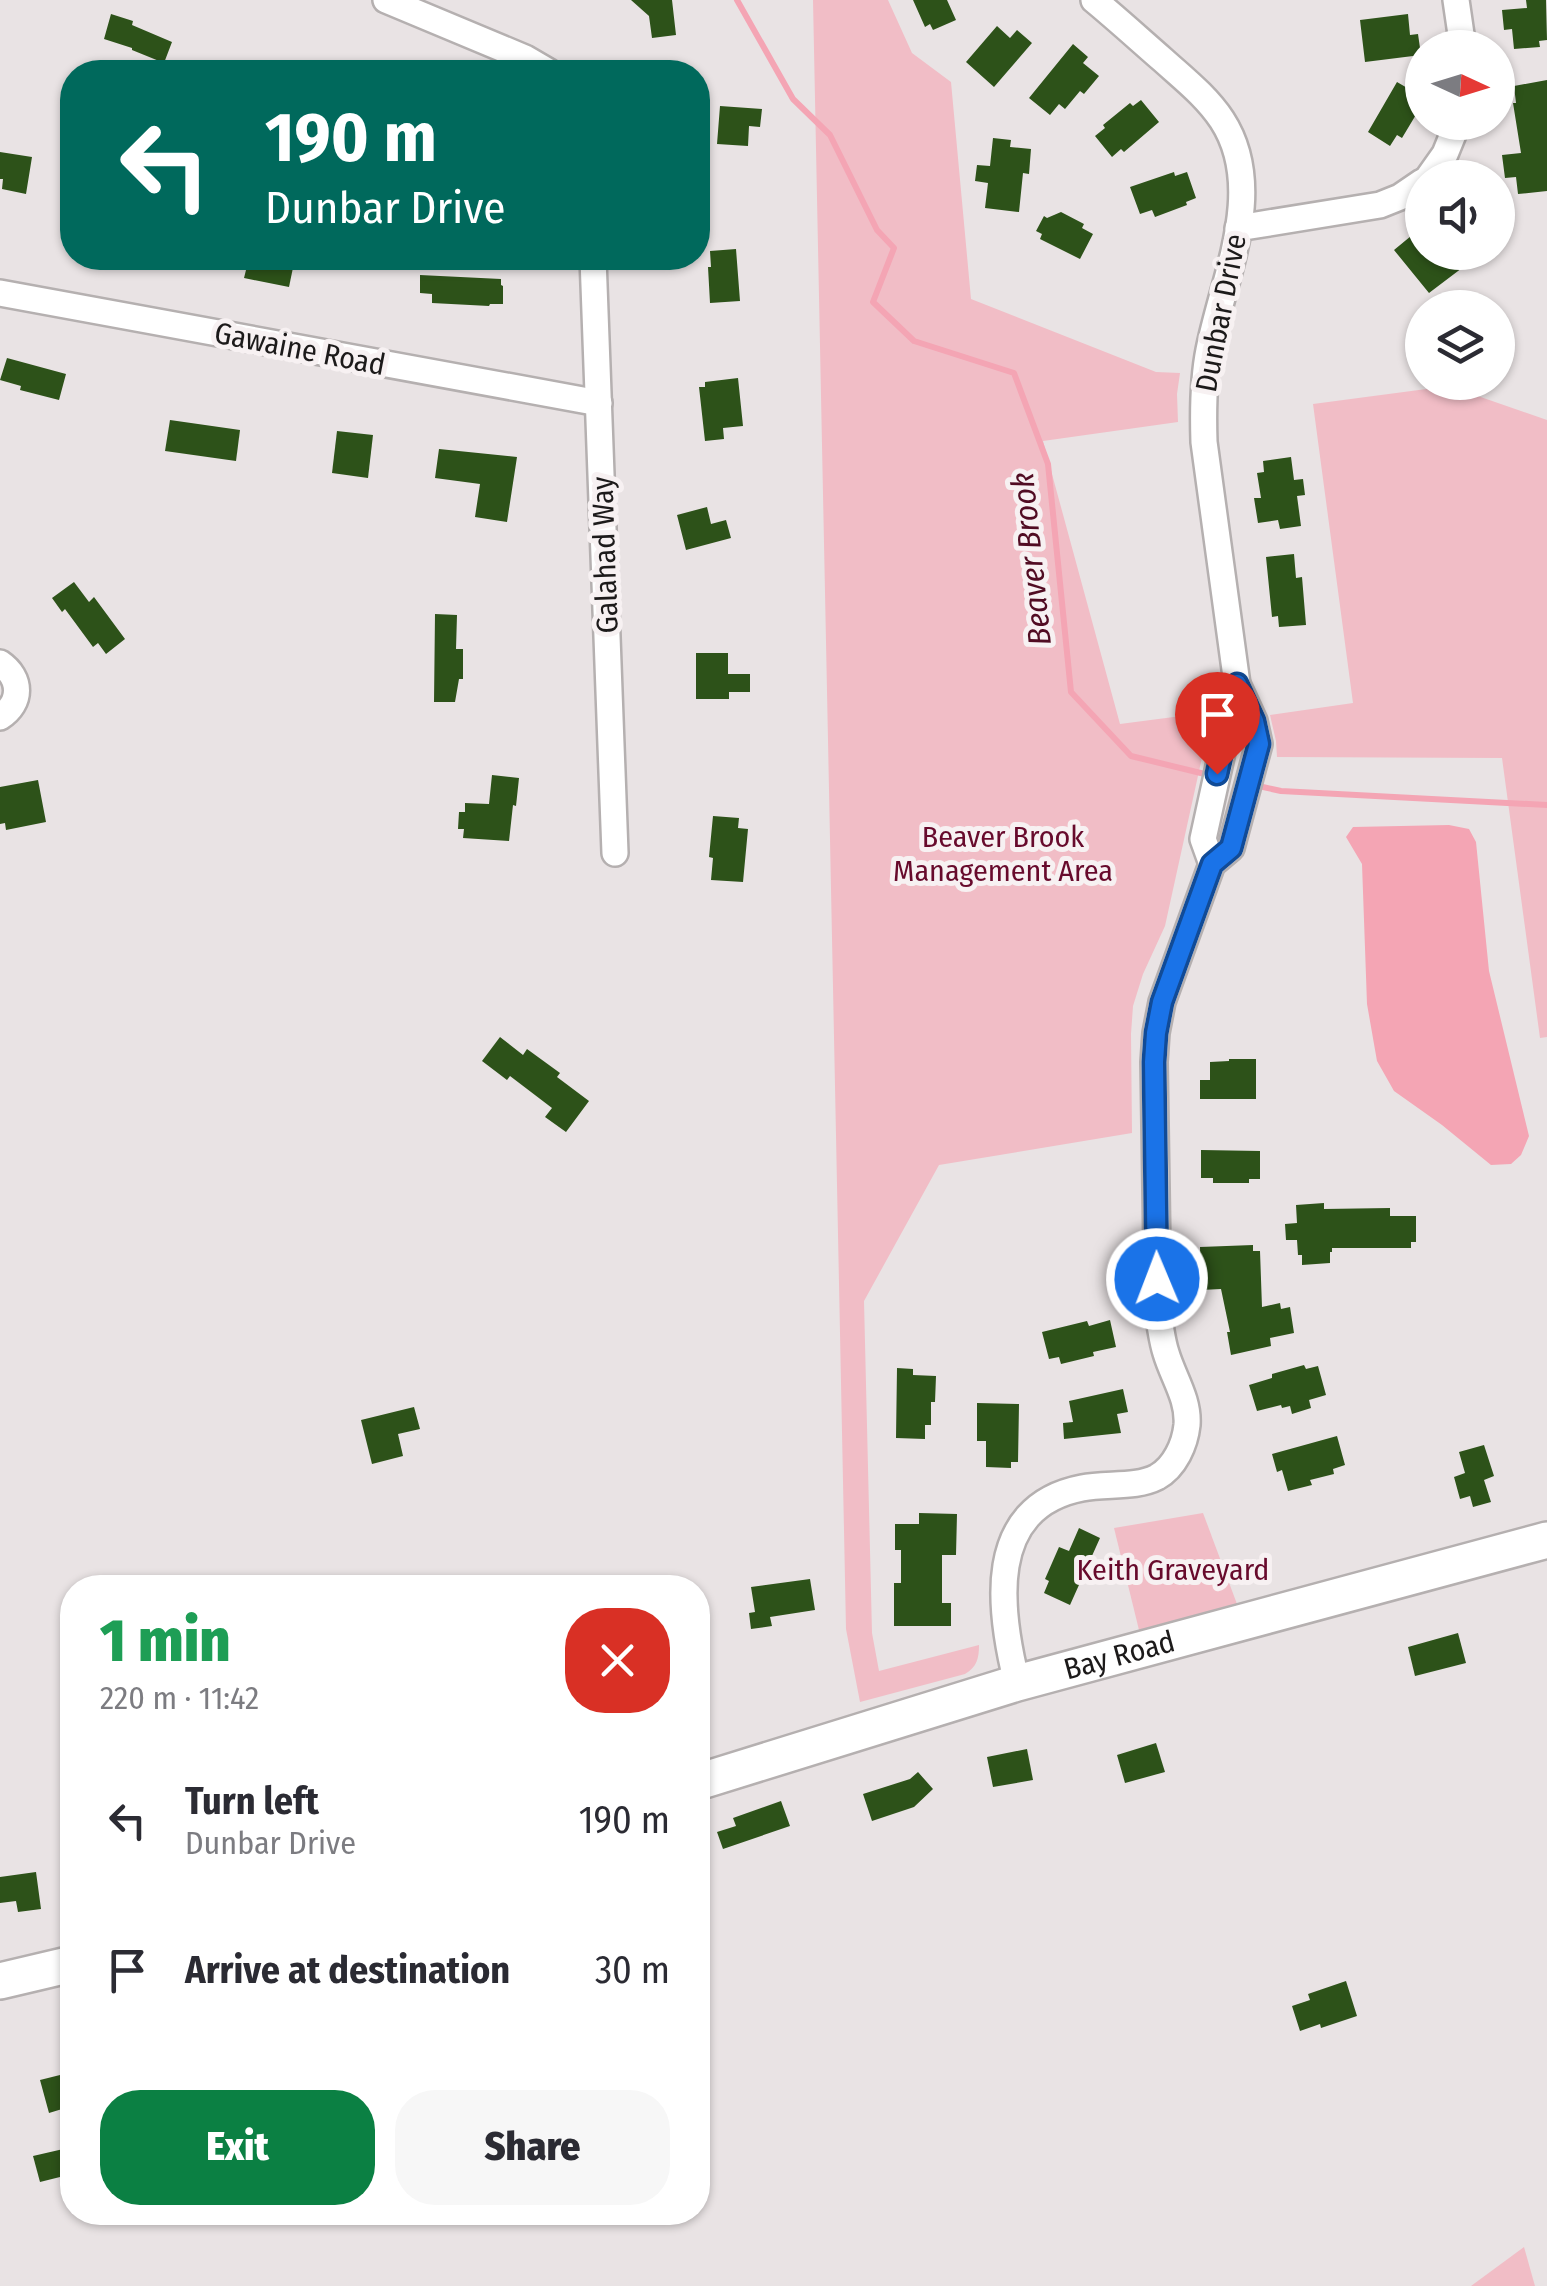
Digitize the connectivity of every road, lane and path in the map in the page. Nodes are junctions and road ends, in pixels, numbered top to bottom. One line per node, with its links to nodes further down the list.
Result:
1 (386, 0): 5 (street)
2 (1456, 0): 4 (street)
3 (1110, 4): 7 (street, Dunbar Drive)
4 (1460, 30)
5 (528, 60)
6 (1405, 194): 7 (street)
7 (1238, 228): 12 (street, Dunbar Drive)
8 (594, 270): 10 (street, Galahad Way)
9 (0, 292): 10 (street, Gawaine Road)
10 (600, 403): 14 (street, Galahad Way)
11 (0, 663): 13 (street)
12 (1237, 684): 15 (street, Dunbar Drive); 15 (street, Dunbar Drive)
13 (0, 717)
14 (614, 853)
15 (1212, 864): 17 (street, Dunbar Drive)
16 (1547, 1540): 17 (main road, Bay Road)
17 (1016, 1683): 18 (main road, Bay Road)
18 (710, 1778)
19 (60, 1967): 20 (main road)
20 (0, 1981)

